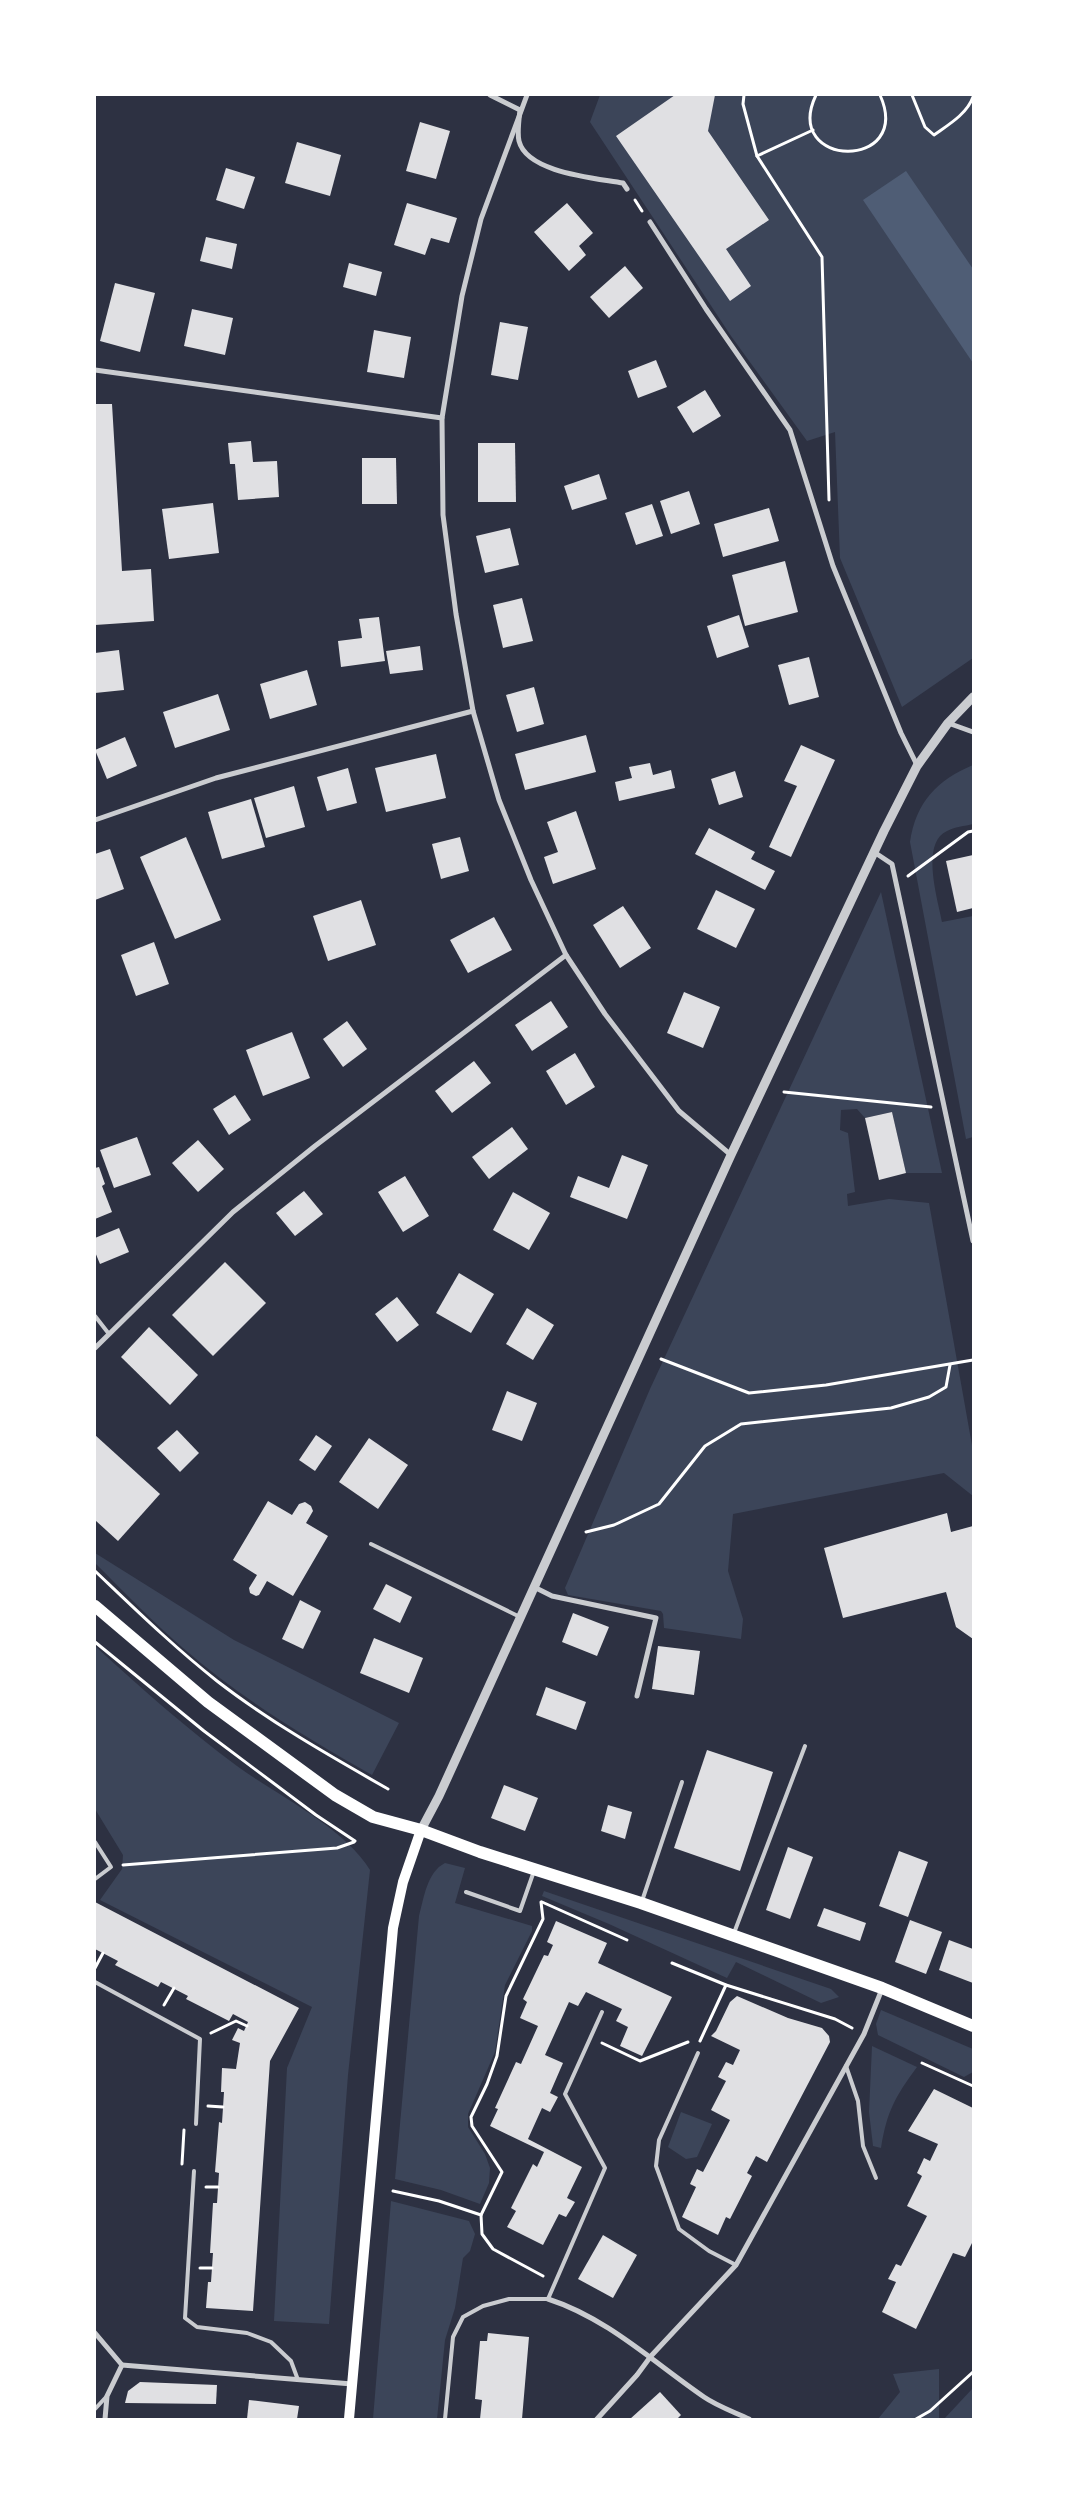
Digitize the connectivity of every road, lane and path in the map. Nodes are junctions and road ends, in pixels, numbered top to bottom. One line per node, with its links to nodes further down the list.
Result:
1 (490, 95): 8 (street)
2 (527, 95): 8 (street)
3 (744, 95): 10 (path)
4 (816, 95): 9 (path)
5 (880, 95): 9 (path)
6 (912, 95): 7 (path)
7 (973, 97)
8 (520, 110): 11 (street); 14 (street)
9 (813, 130): 10 (path)
10 (757, 156): 15 (path)
11 (627, 189): 12 (path)
12 (650, 222): 20 (street)
13 (95, 370): 14 (street)
14 (442, 418): 17 (street)
15 (829, 507)
16 (973, 696): 18 (street)
17 (473, 711): 21 (street); 25 (street)
18 (948, 723): 19 (street); 20 (street)
19 (973, 732)
20 (917, 766): 23 (street)
21 (95, 820)
22 (973, 831): 24 (path)
23 (874, 852): 24 (street); 28 (street)
24 (896, 884): 27 (street)
25 (566, 955): 28 (street); 31 (street)
26 (784, 1092): 27 (path)
27 (944, 1108): 29 (street)
28 (731, 1155): 39 (street)
29 (973, 1241)
30 (95, 1316): 31 (lane)
31 (109, 1334): 32 (street)
32 (95, 1348)
33 (661, 1359): 35 (path)
34 (973, 1360): 35 (path)
35 (950, 1365): 36 (path)
36 (586, 1532)
37 (371, 1544): 41 (lane)
38 (95, 1571): 46 (path)
39 (534, 1587): 41 (street); 43 (street)
40 (95, 1606): 47 (main road)
41 (520, 1617): 47 (street)
42 (95, 1642): 49 (path)
43 (637, 1696)
44 (805, 1746): 54 (lane)
45 (682, 1782): 53 (lane)
46 (388, 1789)
47 (421, 1830): 50 (main road); 87 (main road)
48 (95, 1842): 49 (lane)
49 (111, 1867): 51 (lane)
50 (534, 1869): 52 (lane); 53 (main road)
51 (95, 1879)
52 (466, 1892)
53 (641, 1903): 54 (main road)
54 (733, 1935): 62 (main road)
55 (628, 1940): 79 (path)
56 (104, 1953): 58 (path)
57 (672, 1963): 60 (path)
58 (95, 1968)
59 (95, 1982): 64 (lane)
60 (726, 1985): 67 (path); 68 (path)
61 (174, 1988): 64 (path)
62 (882, 1988): 66 (main road); 67 (street)
63 (602, 2012): 81 (lane)
64 (157, 2016): 69 (lane)
65 (247, 2026): 69 (path)
66 (973, 2026)
67 (864, 2034): 73 (street)
68 (701, 2037): 70 (path); 71 (path)
69 (200, 2039): 75 (lane)
70 (616, 2050)
71 (698, 2052): 80 (lane)
72 (922, 2062): 74 (path)
73 (846, 2066): 77 (lane); 80 (street)
74 (973, 2086)
75 (196, 2124): 76 (path)
76 (194, 2171): 86 (lane)
77 (876, 2178)
78 (393, 2192): 79 (path)
79 (481, 2215): 81 (path)
80 (736, 2265): 83 (street)
81 (548, 2299): 83 (street); 92 (lane)
82 (95, 2333): 84 (street)
83 (650, 2356): 93 (street); 94 (street)
84 (122, 2365): 86 (street); 88 (street)
85 (973, 2372): 95 (path)
86 (298, 2380): 87 (street)
87 (352, 2384): 91 (main road)
88 (107, 2396): 89 (lane); 90 (street)
89 (95, 2409)
90 (106, 2419)
91 (349, 2419)
92 (445, 2419)
93 (597, 2419)
94 (749, 2419)
95 (916, 2419)

